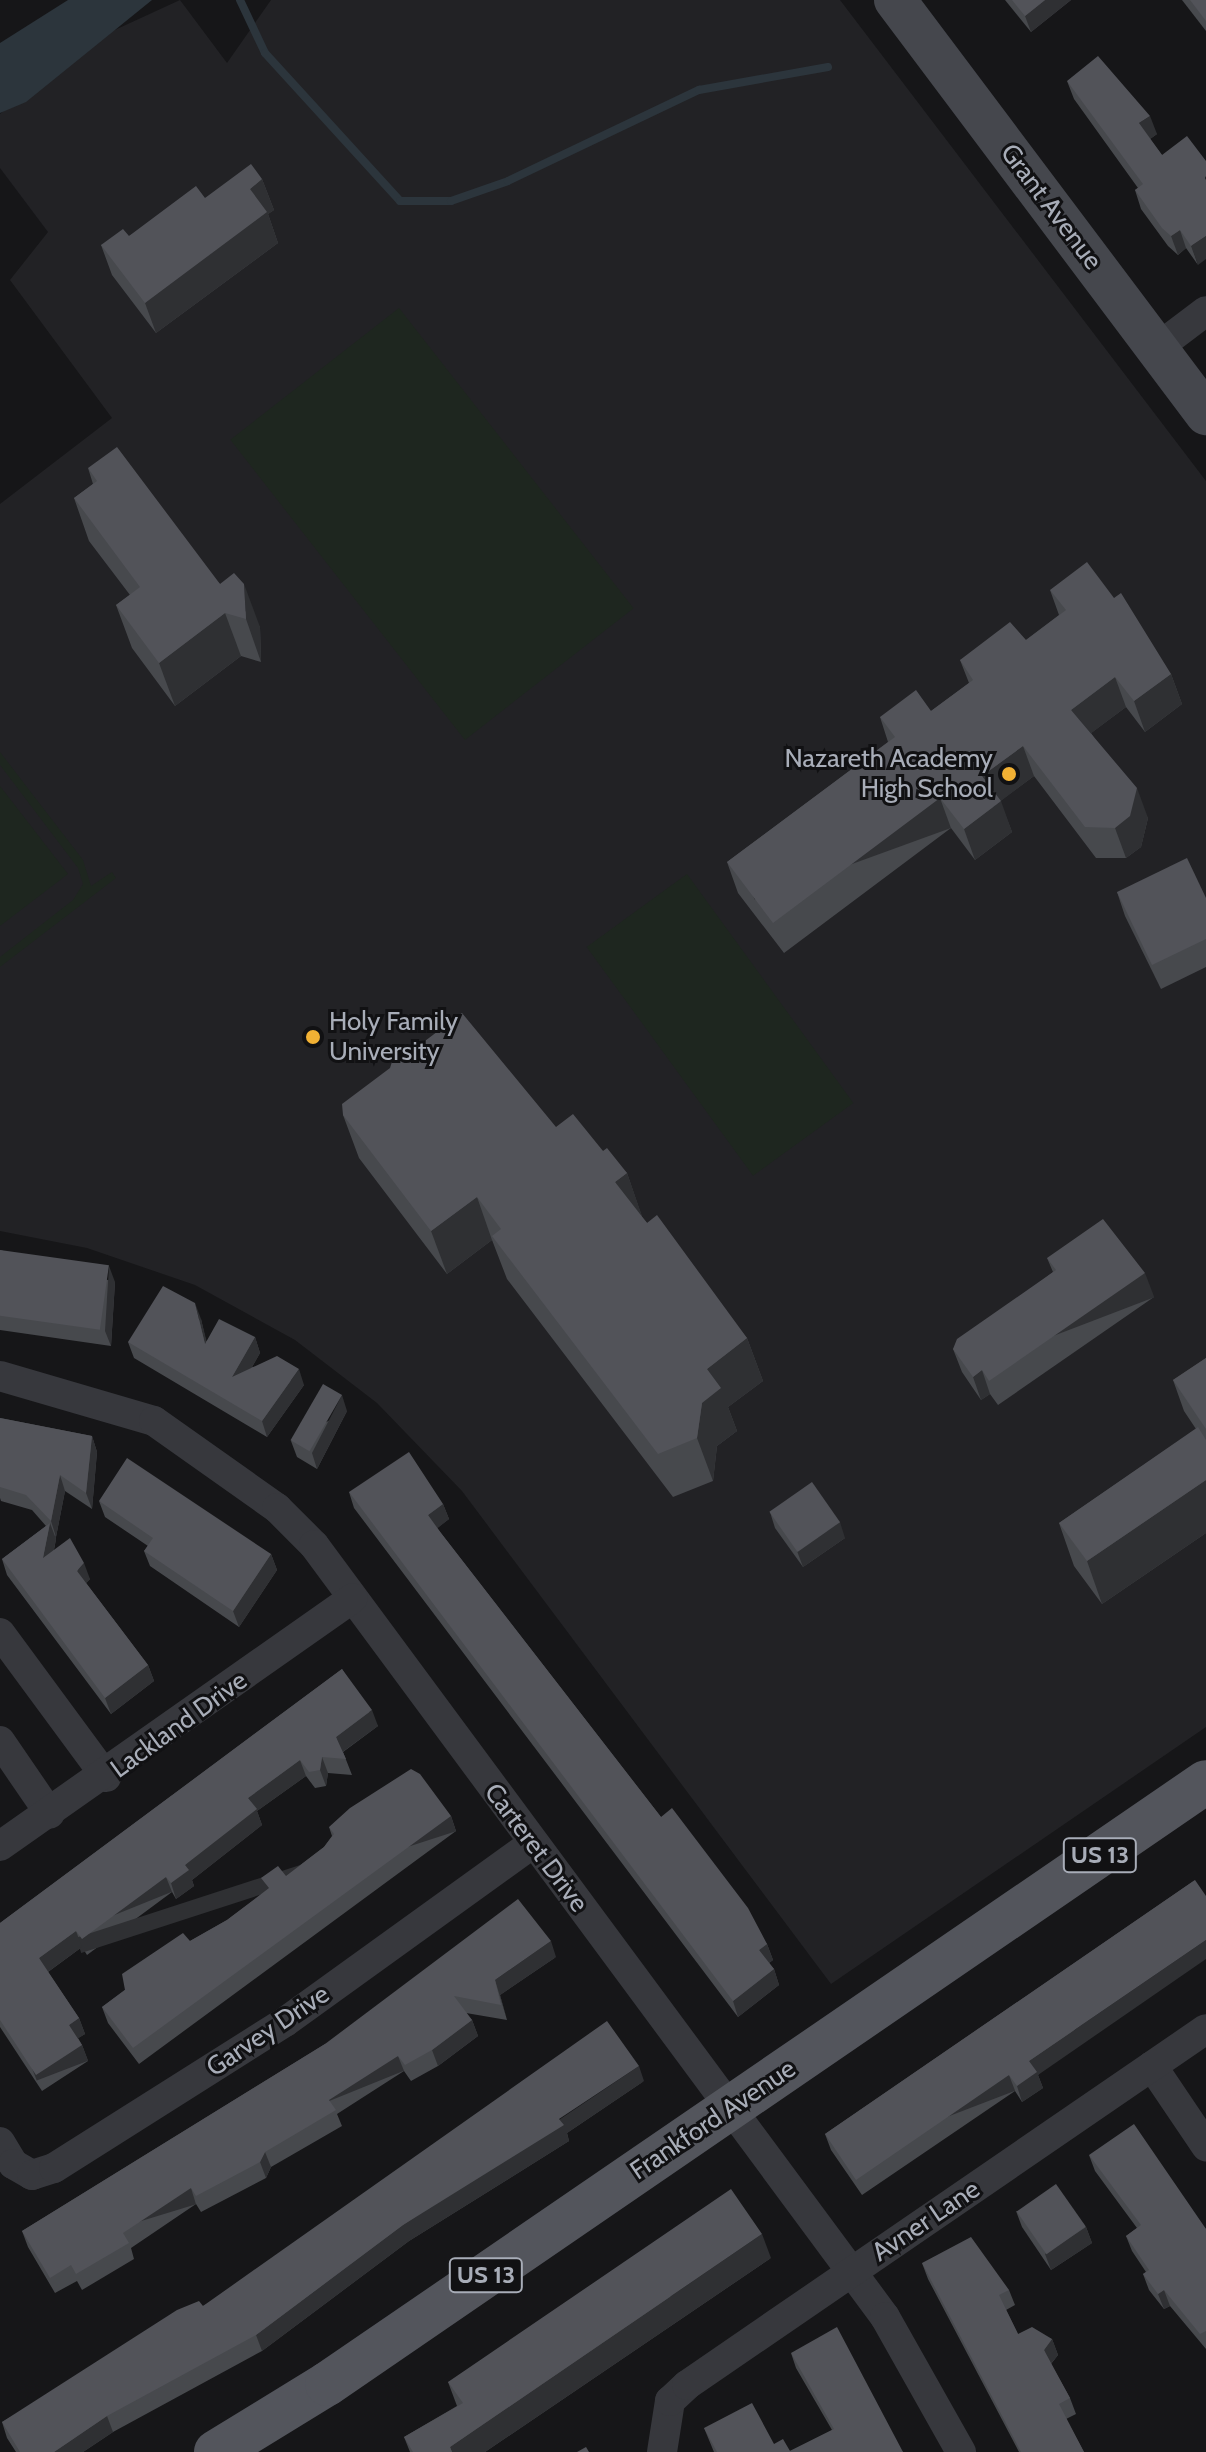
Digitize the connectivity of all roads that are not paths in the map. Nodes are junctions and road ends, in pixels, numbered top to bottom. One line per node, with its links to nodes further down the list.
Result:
1 (895, 0): 3 (street, Grant Avenue)
2 (1206, 311): 3 (street)
3 (1157, 348): 4 (street, Grant Avenue)
4 (1201, 397)
5 (0, 1376): 6 (street, Carteret Drive)
6 (353, 1598): 9 (street, Lackland Drive); 12 (street, Carteret Drive)
7 (0, 1633): 9 (street)
8 (0, 1741): 11 (street)
9 (106, 1777): 11 (street, Lackland Drive)
10 (1200, 1797): 16 (main road, Frankford Avenue / US 13)
11 (50, 1814): 13 (street, Lackland Drive)
12 (533, 1843): 16 (street, Carteret Drive); 17 (street, Garvey Drive)
13 (0, 1846)
14 (1206, 2029): 15 (street, Avner Lane)
15 (1152, 2066): 18 (street); 19 (street, Avner Lane)
16 (730, 2108): 19 (street, Carteret Drive); 21 (main road, Frankford Avenue / US 13)
17 (0, 2142)
18 (1206, 2146)
19 (852, 2272): 20 (street, Avner Lane); 22 (street, Carteret Drive)
20 (661, 2439)
21 (227, 2449)
22 (961, 2452)

